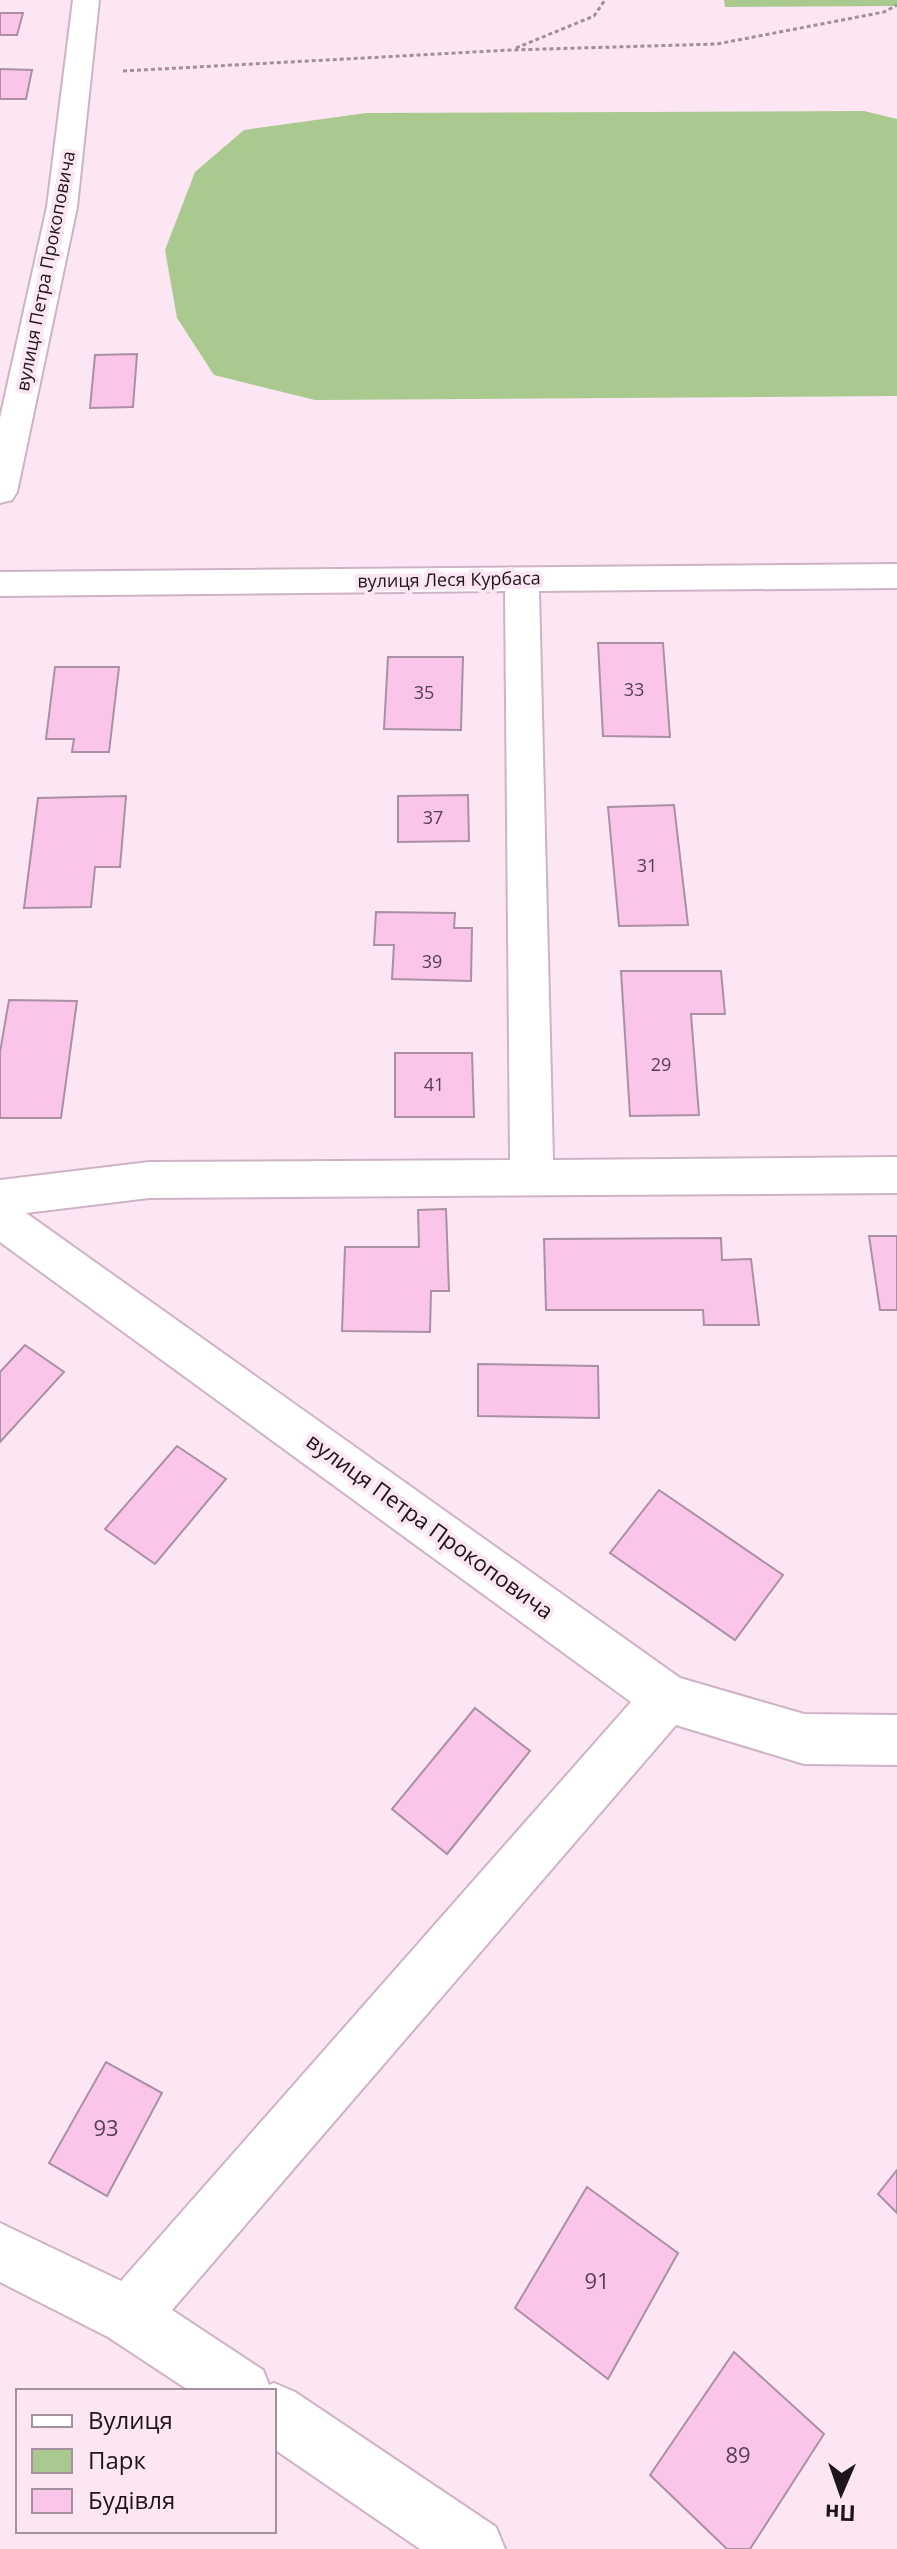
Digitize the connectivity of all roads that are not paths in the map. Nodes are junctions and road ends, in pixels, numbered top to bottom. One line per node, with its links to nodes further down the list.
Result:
1 (86, 0): 2 (street, вулиця Петра Прокоповича)
2 (9, 420): 3 (street, вулиця Петра Прокоповича)
3 (0, 492)
4 (897, 576): 5 (street, вулиця Леся Курбаса)
5 (522, 579): 6 (street, вулиця Леся Курбаса); 8 (street)
6 (0, 584)
7 (897, 1175): 8 (street)
8 (532, 1179): 9 (street)
9 (0, 1198)
10 (0, 1218): 11 (street, вулиця Петра Прокоповича)
11 (667, 1698): 12 (street, вулиця Петра Прокоповича); 14 (street)
12 (897, 1740)
13 (0, 2252): 14 (street)
14 (129, 2316): 15 (street)
15 (239, 2389)
16 (276, 2414): 17 (street)
17 (474, 2549)

